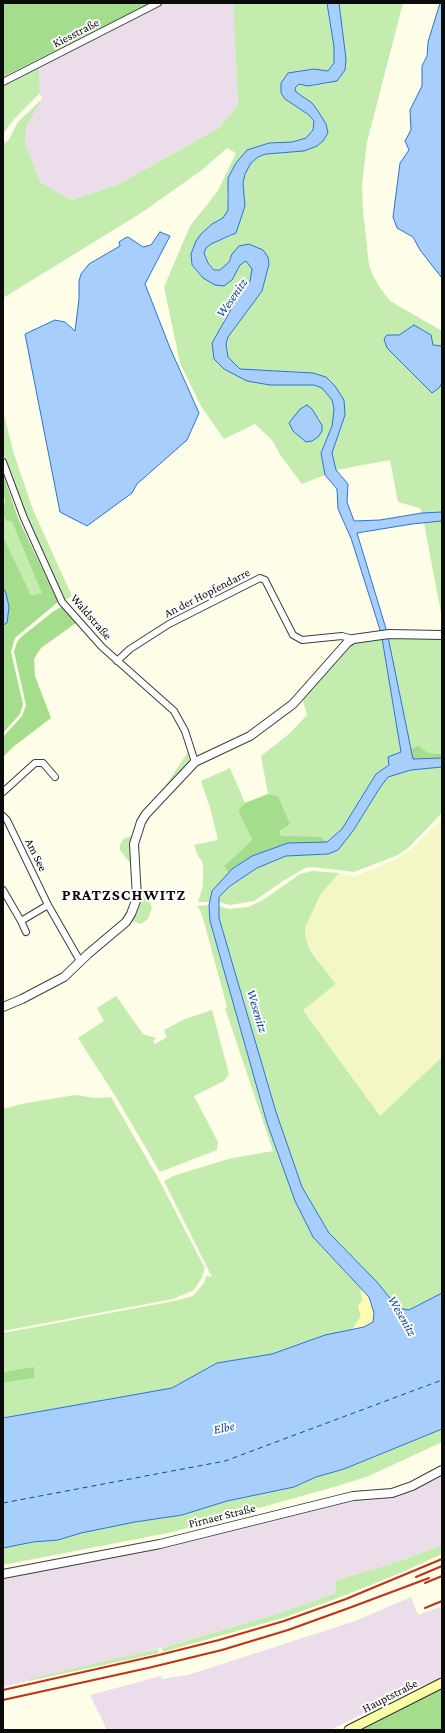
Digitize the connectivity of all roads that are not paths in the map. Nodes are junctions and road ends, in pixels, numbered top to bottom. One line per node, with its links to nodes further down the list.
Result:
1 (158, 3): 2 (street, Kiesstraße)
2 (3, 82)
3 (3, 462): 6 (street, Waldstraße)
4 (442, 635): 5 (street)
5 (353, 639): 6 (street, An der Hopfendarre); 7 (street)
6 (117, 662): 7 (street, Waldstraße)
7 (195, 762): 15 (street)
8 (55, 777): 9 (street)
9 (3, 792)
10 (3, 816): 12 (street, Am See)
11 (3, 890): 13 (street)
12 (48, 905): 13 (street); 15 (street, Am See)
13 (21, 921): 14 (street)
14 (26, 932)
15 (80, 961): 16 (street)
16 (3, 1007)
17 (442, 1470): 18 (street, Pirnaer Straße)
18 (3, 1574)
19 (442, 1684): 20 (main road, Hauptstraße)
20 (349, 1730)

